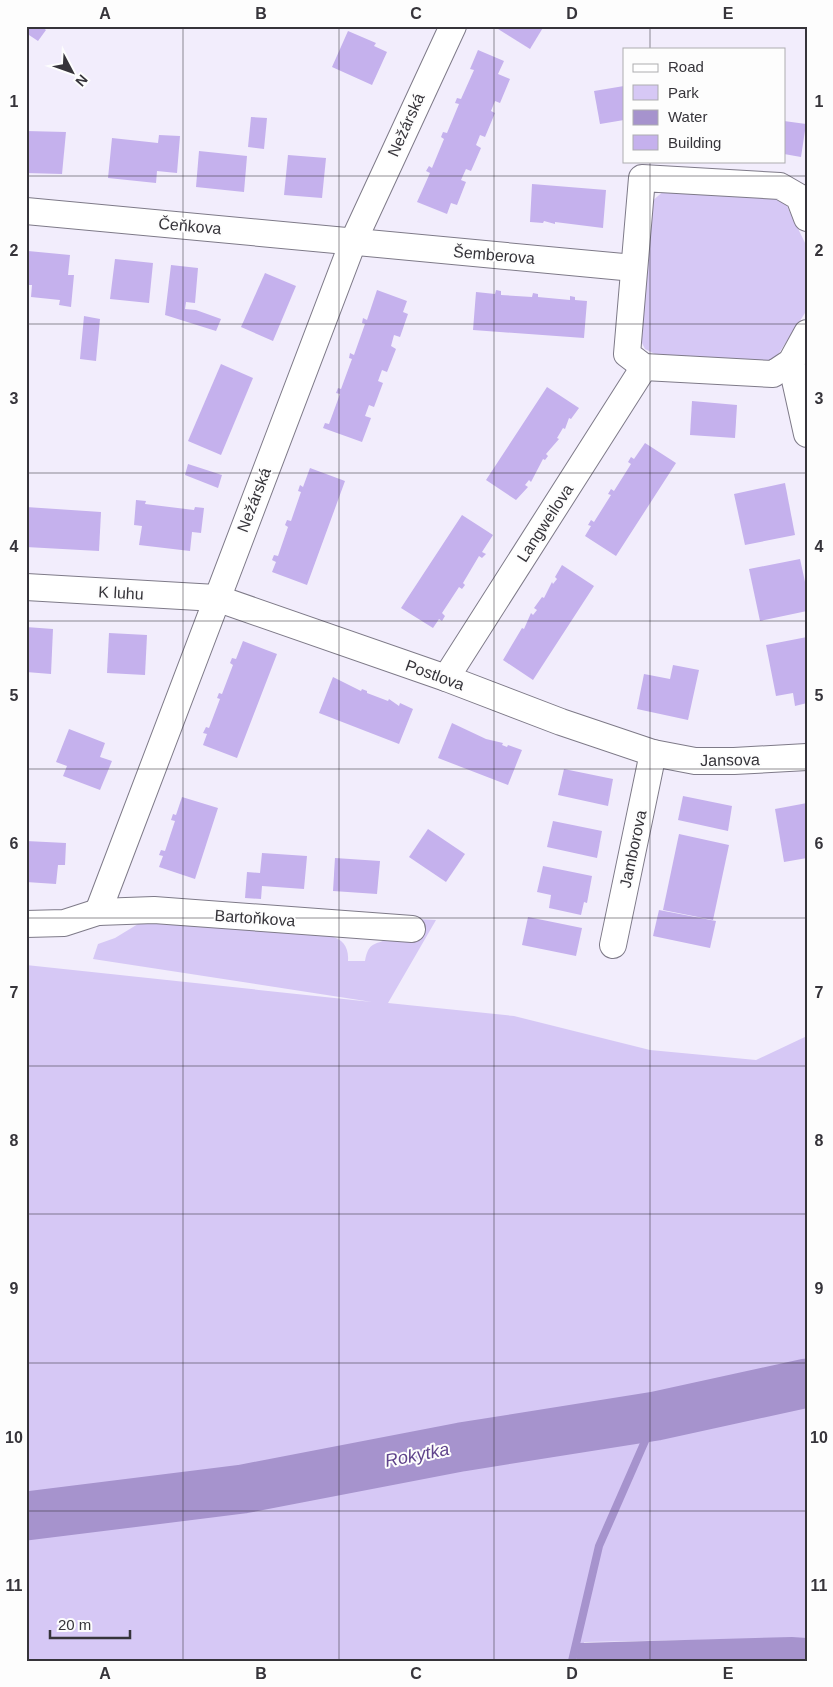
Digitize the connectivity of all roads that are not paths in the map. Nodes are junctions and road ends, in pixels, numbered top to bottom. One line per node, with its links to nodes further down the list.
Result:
1 (452, 26): 4 (street, Nežárská)
2 (804, 200): 5 (street)
3 (26, 211): 4 (street, Čeňkova)
4 (353, 242): 5 (street, Šemberova); 11 (street, Nežárská)
5 (634, 268): 8 (street)
6 (807, 333): 7 (street)
7 (791, 362): 8 (street); 9 (street)
8 (644, 367): 12 (street, Langweilova)
9 (807, 434)
10 (26, 587): 11 (street, K luhu)
11 (216, 598): 12 (street, Postlova); 15 (street, Nežárská)
12 (446, 678): 13 (street, Postlova)
13 (653, 753): 14 (street, Jansova); 18 (street, Jamborova)
14 (807, 756)
15 (98, 912): 16 (street); 17 (street, Bartoňkova)
16 (26, 924)
17 (412, 930)
18 (613, 945)

